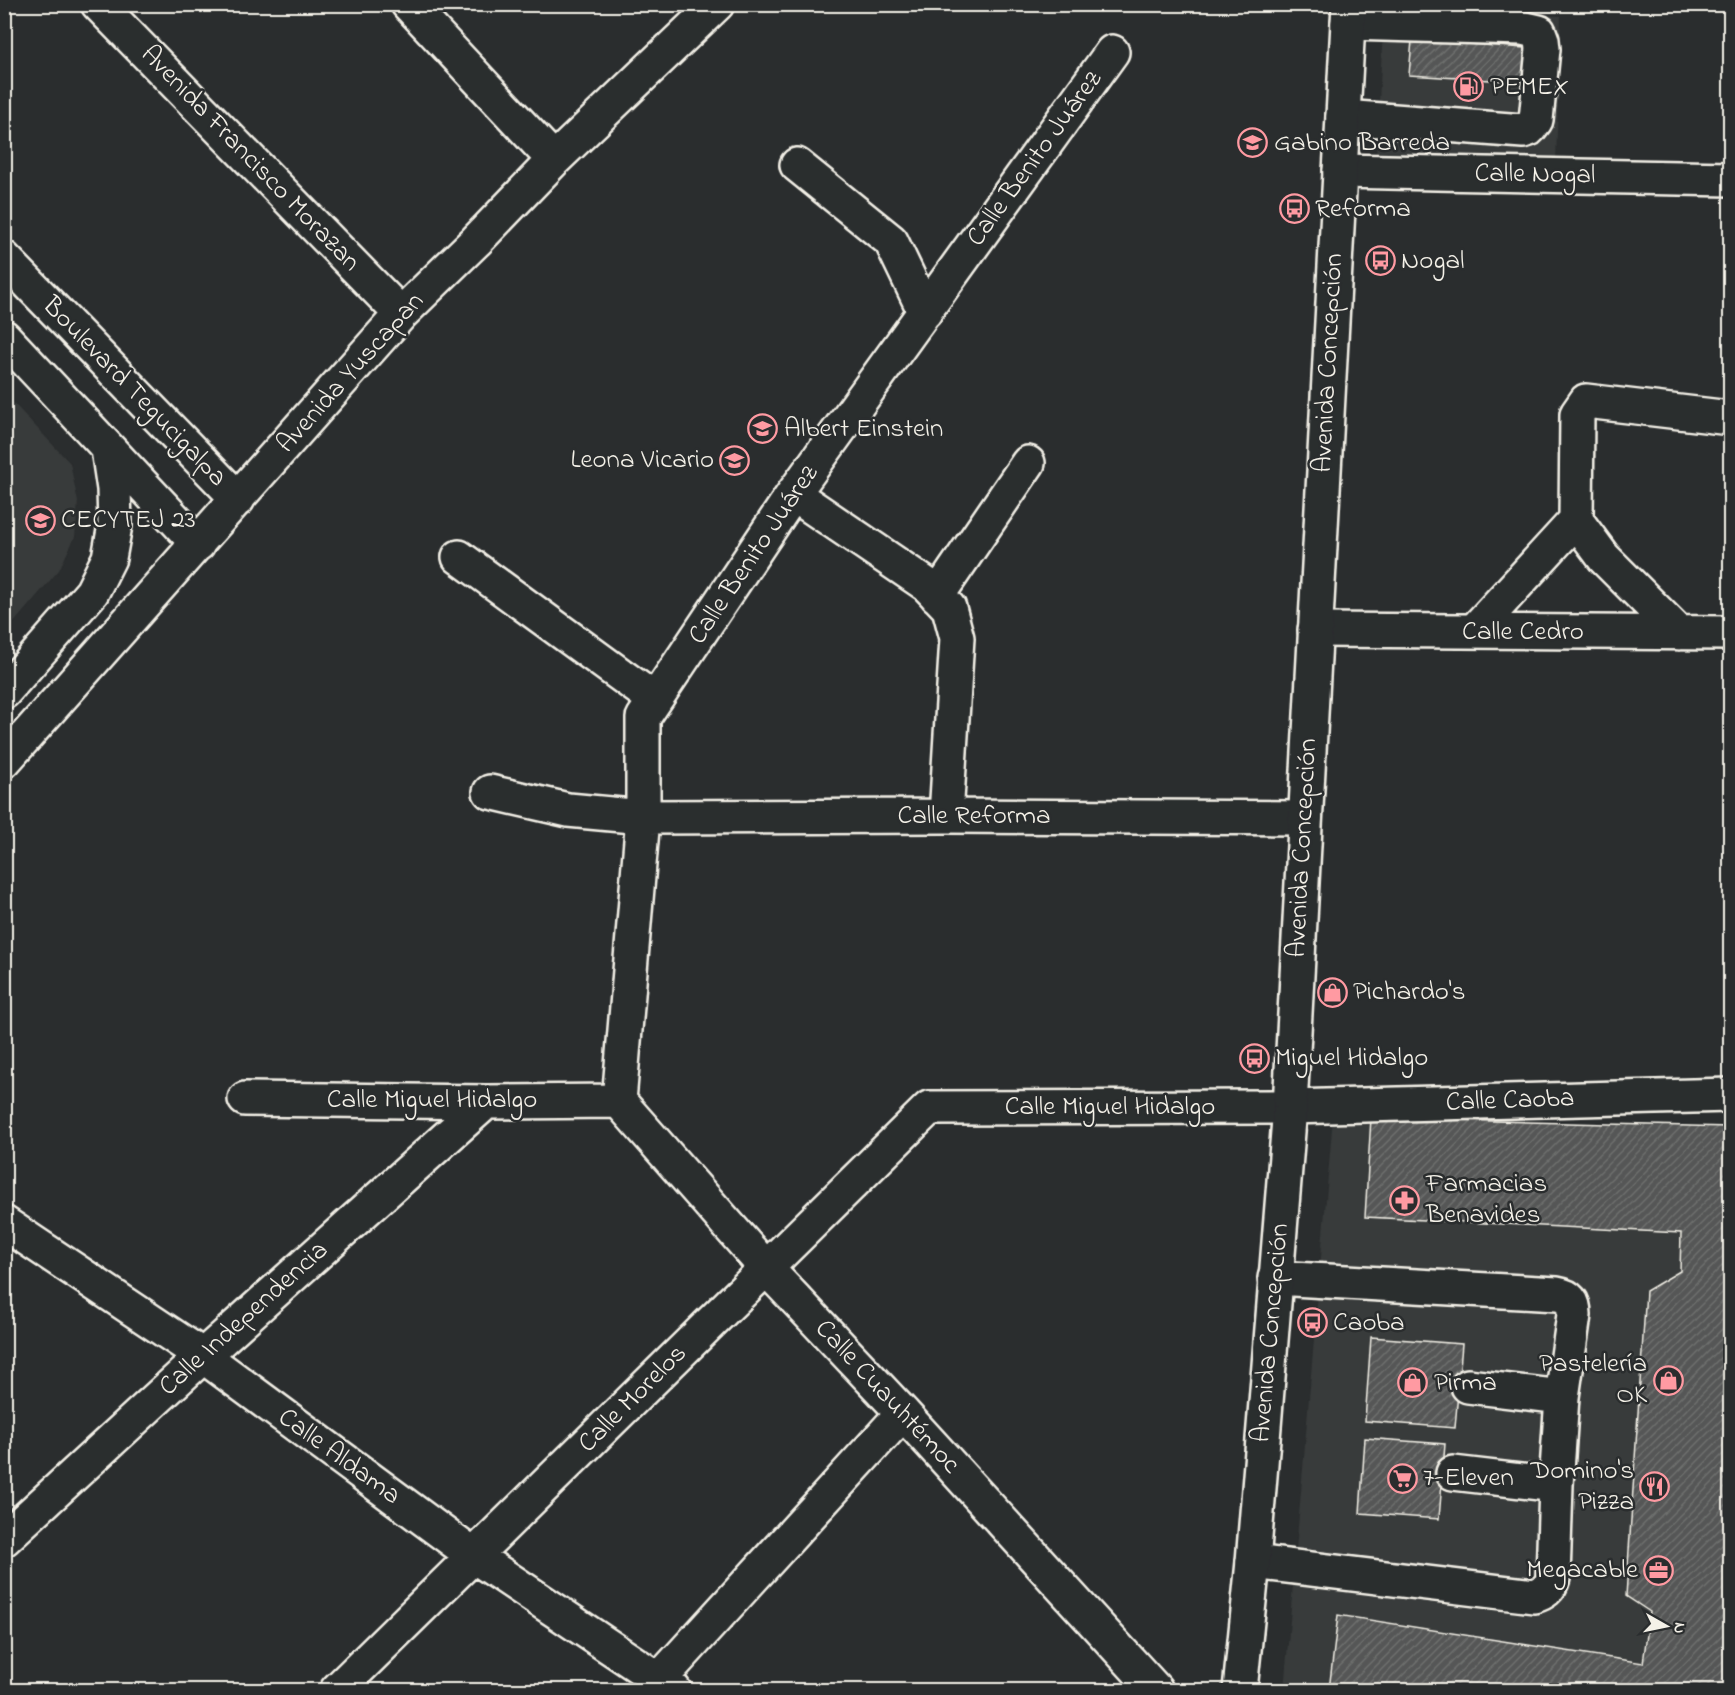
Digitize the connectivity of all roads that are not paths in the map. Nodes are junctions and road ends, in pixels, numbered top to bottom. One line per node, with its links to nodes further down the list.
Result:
1 (98, 4): 13 (street, Avenida Francisco Morazan)
2 (408, 4): 7 (street)
3 (717, 4): 7 (street, Avenida Yuscapan)
4 (1348, 14): 6 (street, Avenida Concepción); 6 (street)
5 (1112, 52): 12 (street, Calle Benito Juárez)
6 (1343, 117): 9 (street, Avenida Concepción)
7 (554, 160): 13 (street, Avenida Yuscapan)
8 (797, 165): 12 (street)
9 (1340, 171): 10 (street, Calle Nogal); 24 (street, Avenida Concepción)
10 (1731, 179)
11 (4, 258): 19 (street, Boulevard Tegucigalpa)
12 (925, 312): 18 (street, Calle Benito Juárez)
13 (401, 314): 19 (street, Avenida Yuscapan)
14 (4, 337): 16 (street, Boulevard Tegucigalpa)
15 (1731, 418): 20 (street)
16 (108, 449): 21 (street, Boulevard Tegucigalpa); 28 (street)
17 (1028, 464): 23 (street)
18 (794, 494): 23 (street); 29 (street, Calle Benito Juárez)
19 (238, 499): 21 (street, Avenida Yuscapan)
20 (1576, 520): 25 (street); 26 (street)
21 (198, 544): 30 (street, Avenida Yuscapan)
22 (459, 557): 29 (street)
23 (937, 596): 32 (street)
24 (1315, 630): 25 (street, Calle Cedro); 34 (street, Avenida Concepción)
25 (1474, 631): 26 (street, Calle Cedro)
26 (1679, 633): 27 (street, Calle Cedro)
27 (1731, 633)
28 (4, 692)
29 (655, 700): 33 (street, Calle Benito Juárez)
30 (4, 760)
31 (490, 792): 33 (street, Calle Reforma)
32 (946, 816): 33 (street, Calle Reforma); 34 (street, Calle Reforma)
33 (643, 817): 37 (street, Calle Benito Juárez)
34 (1305, 818): 39 (street, Avenida Concepción)
35 (1731, 1095): 39 (street, Calle Caoba)
36 (245, 1099): 38 (street, Calle Miguel Hidalgo)
37 (620, 1101): 38 (street, Calle Miguel Hidalgo); 42 (street, Calle Cuauhtémoc)
38 (486, 1102): 44 (street, Calle Independencia)
39 (1290, 1107): 40 (street, Calle Miguel Hidalgo); 43 (street, Avenida Concepción)
40 (929, 1108): 42 (street, Calle Morelos)
41 (4, 1223): 44 (street, Calle Aldama)
42 (766, 1268): 47 (street, Calle Cuauhtémoc); 51 (street, Calle Morelos)
43 (1275, 1278): 46 (street); 52 (street, Avenida Concepción)
44 (203, 1356): 50 (street, Calle Independencia); 51 (street, Calle Aldama)
45 (1467, 1386): 46 (street)
46 (1562, 1397): 49 (street)
47 (903, 1413): 53 (street); 55 (street, Calle Cuauhtémoc)
48 (1453, 1473): 49 (street)
49 (1556, 1485): 52 (street)
50 (4, 1539)
51 (474, 1556): 53 (street, Calle Aldama); 54 (street, Calle Morelos)
52 (1253, 1562): 56 (street, Avenida Concepción)
53 (666, 1685)
54 (337, 1690)
55 (1156, 1690)
56 (1240, 1690)

